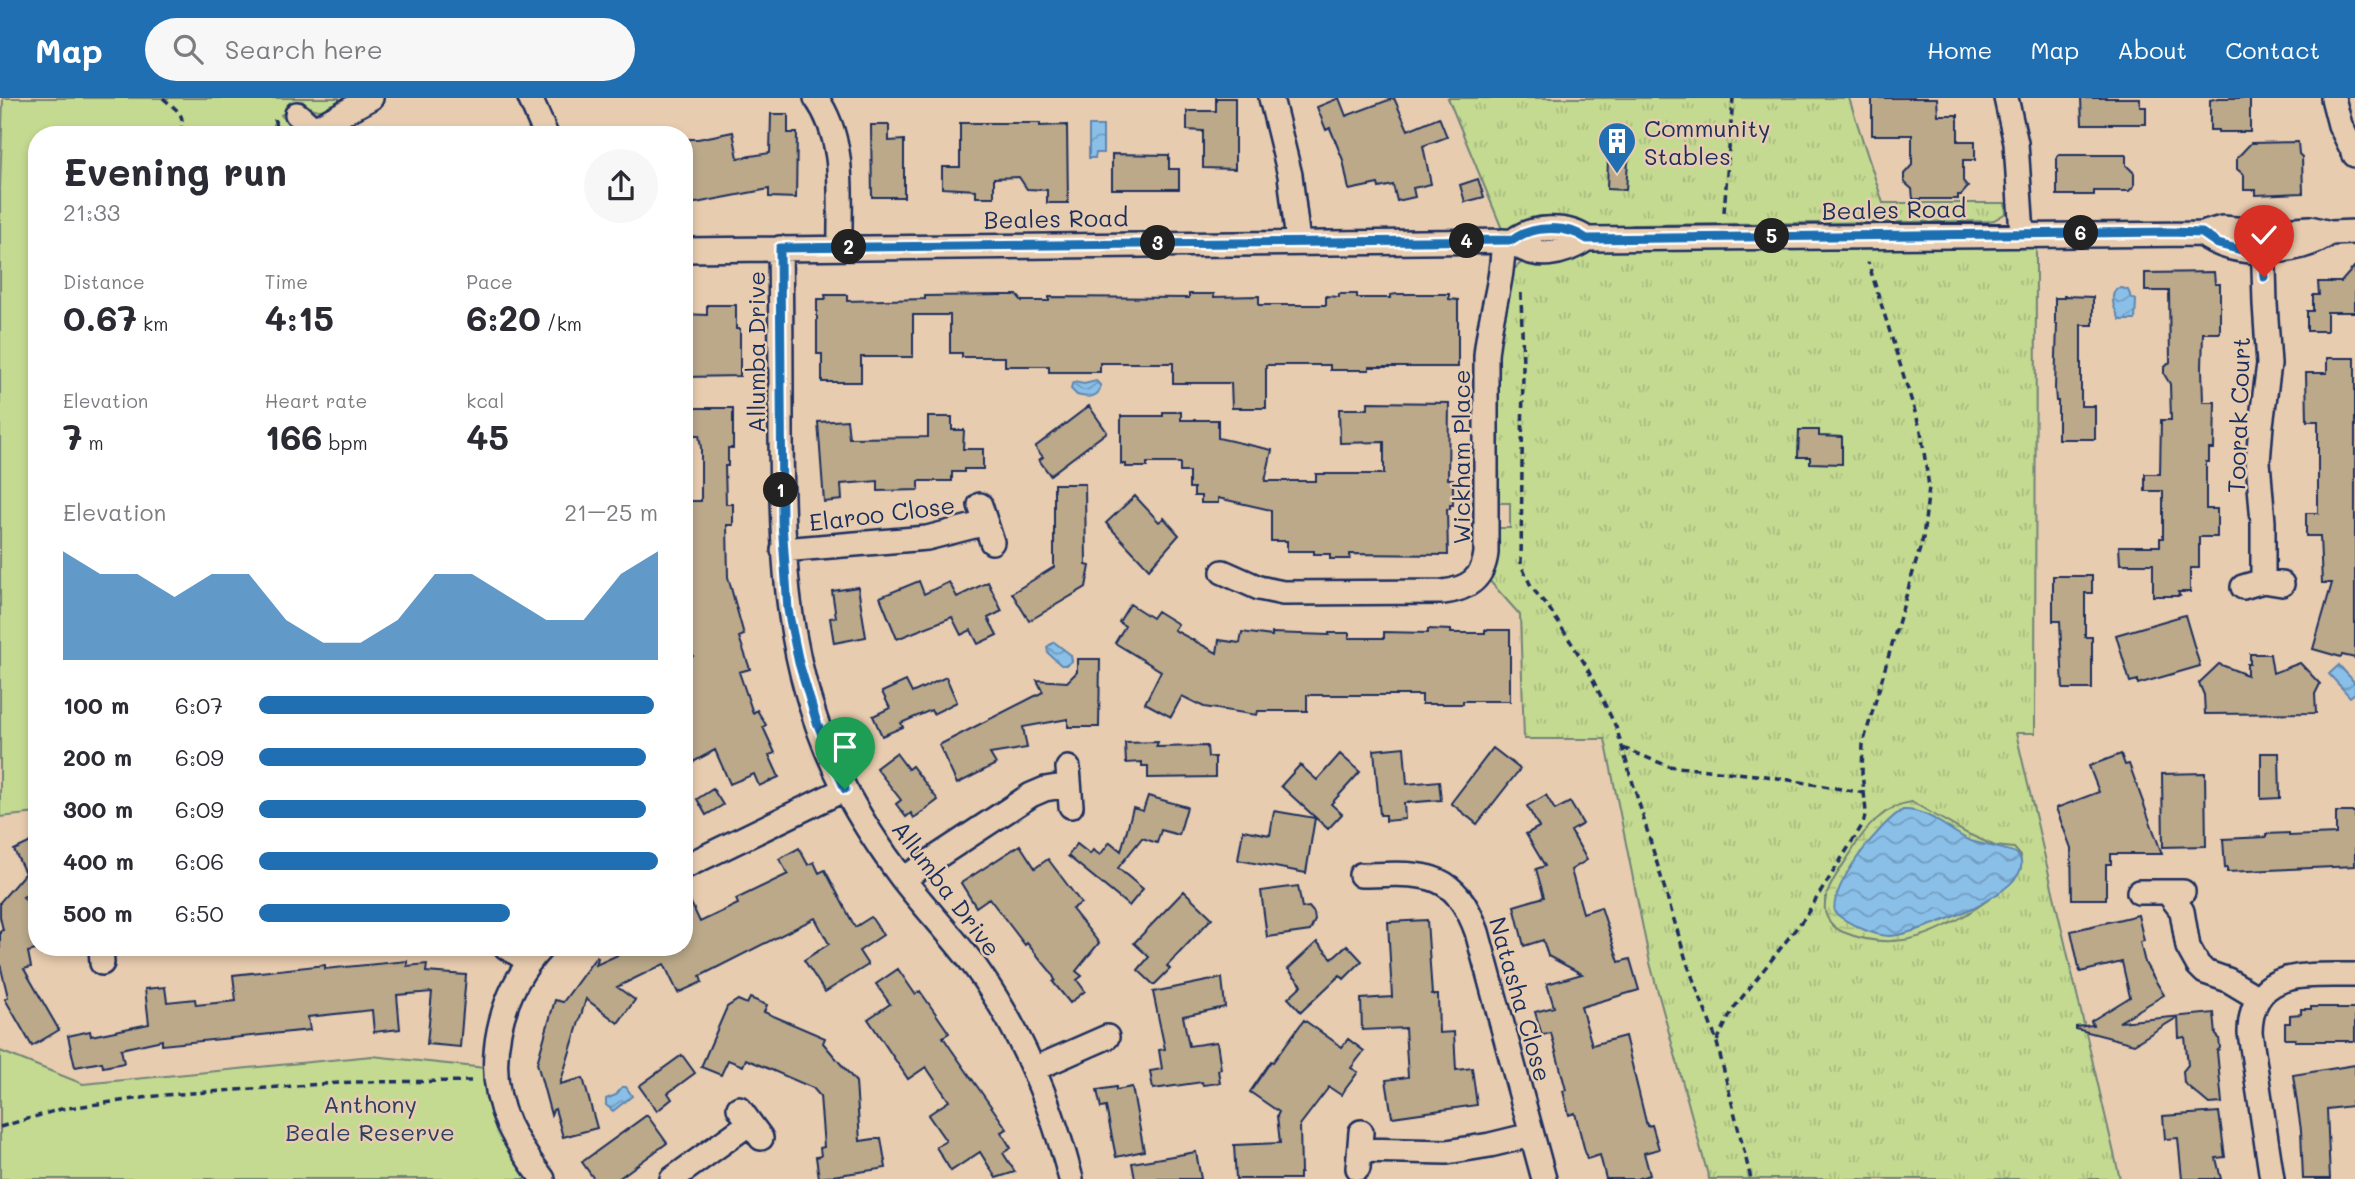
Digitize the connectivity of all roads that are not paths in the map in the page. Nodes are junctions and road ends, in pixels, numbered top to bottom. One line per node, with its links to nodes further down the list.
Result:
1 (371, 98): 9 (street)
2 (530, 98): 10 (street)
3 (816, 98): 17 (street)
4 (1271, 98): 16 (street)
5 (2006, 98): 13 (street)
6 (2333, 98): 11 (street)
7 (297, 114): 8 (street)
8 (310, 126)
9 (326, 126)
10 (542, 126)
11 (2355, 155)
12 (2355, 232): 15 (street, Beales Road)
13 (2022, 234): 14 (street, Beales Road); 15 (street, Beales Road)
14 (1508, 241): 16 (street, Beales Road); 22 (street, Wickham Place)
15 (2263, 241): 23 (street, Toorak Court)
16 (1298, 242): 17 (street, Beales Road)
17 (840, 247): 18 (street, Beales Road)
18 (780, 248): 19 (street, Beales Road); 21 (street, Allumba Drive)
19 (693, 250)
20 (986, 523): 21 (street, Elaroo Close)
21 (783, 550): 25 (street, Allumba Drive)
22 (1223, 572)
23 (2263, 584)
24 (1069, 786): 28 (street)
25 (845, 789): 26 (street); 28 (street, Allumba Drive)
26 (693, 863)
27 (1361, 875): 36 (street, Natasha Close)
28 (902, 878): 34 (street, Allumba Drive)
29 (2139, 892): 32 (street)
30 (535, 956): 38 (street)
31 (2355, 975): 32 (street)
32 (2258, 998): 42 (street)
33 (1107, 1037): 34 (street)
34 (1034, 1069): 40 (street, Allumba Drive)
35 (750, 1123): 39 (street)
36 (1531, 1135): 37 (street); 41 (street, Natasha Close)
37 (1360, 1150)
38 (542, 1179)
39 (672, 1179)
40 (1071, 1179)
41 (1544, 1179)
42 (2272, 1179)

